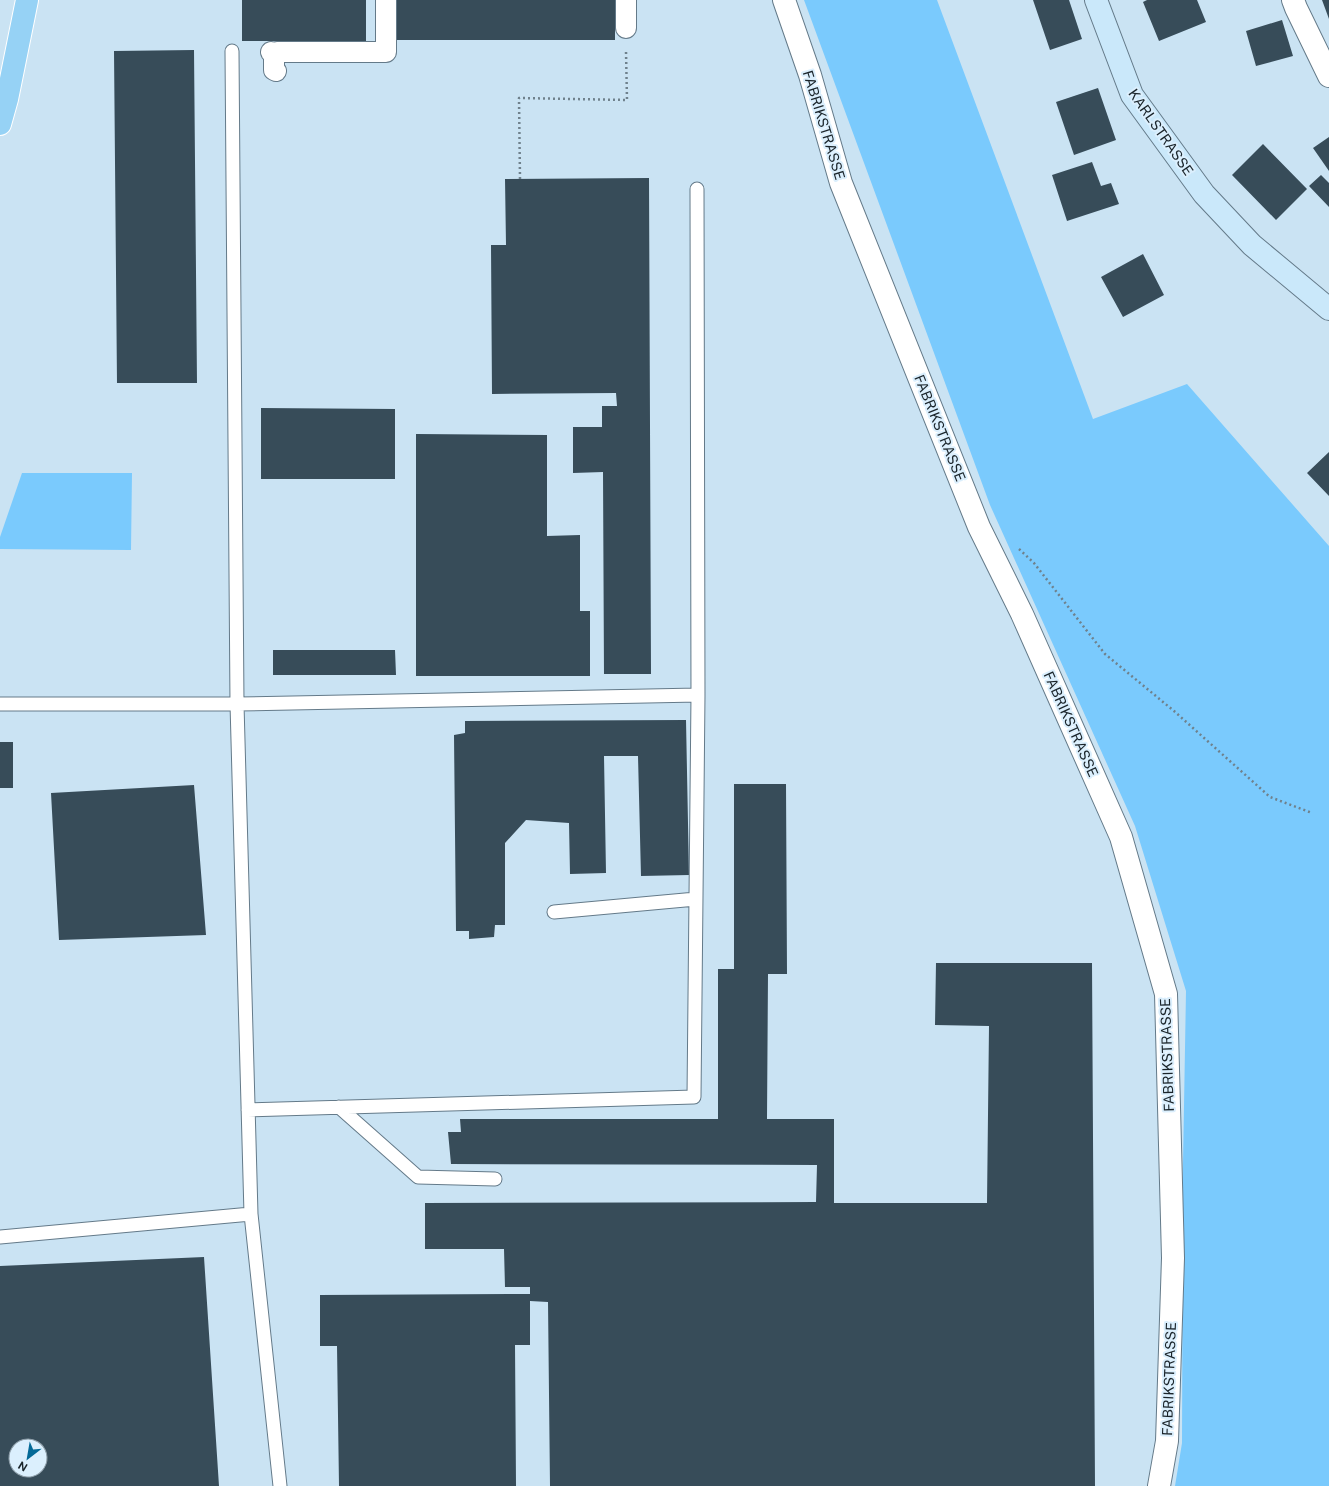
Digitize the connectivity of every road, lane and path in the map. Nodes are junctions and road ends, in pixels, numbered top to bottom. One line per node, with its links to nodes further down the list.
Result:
1 (27, 0): 12 (main road)
2 (386, 0): 10 (street)
3 (626, 0): 7 (street)
4 (784, 0): 29 (street, FABRIKSTRASSE)
5 (1096, 0): 15 (main road, KARLSTRASSE)
6 (1293, 0): 11 (street)
7 (626, 28)
8 (232, 51): 19 (lane)
9 (626, 51): 13 (path)
10 (275, 58)
11 (1329, 76)
12 (0, 124)
13 (520, 179)
14 (697, 189): 17 (lane)
15 (1329, 309)
16 (1018, 548): 20 (path)
17 (698, 695): 19 (lane); 21 (lane)
18 (0, 704): 19 (lane)
19 (237, 704): 24 (lane)
20 (1312, 813)
21 (696, 899): 22 (lane); 23 (lane)
22 (554, 912)
23 (339, 1107): 24 (lane); 25 (lane)
24 (248, 1110): 26 (lane)
25 (495, 1179)
26 (251, 1214): 27 (lane); 28 (lane)
27 (0, 1237)
28 (280, 1486)
29 (1159, 1486)

